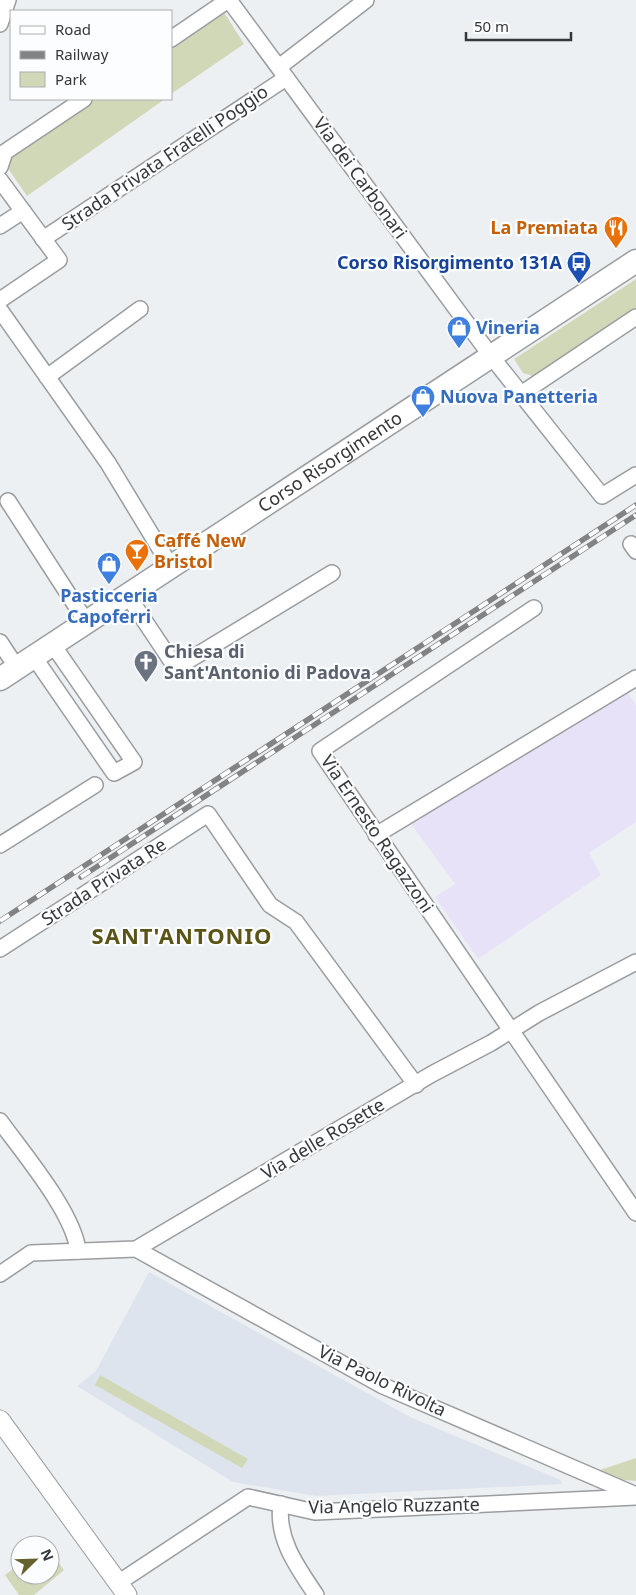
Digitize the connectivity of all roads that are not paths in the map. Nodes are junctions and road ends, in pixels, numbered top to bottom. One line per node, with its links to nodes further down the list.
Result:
1 (8, 0): 4 (street)
2 (229, 0): 5 (street); 6 (street, Via dei Carbonari)
3 (366, 0): 6 (street, Strada Privata Fratelli Poggio)
4 (0, 24)
5 (172, 38)
6 (282, 73): 12 (street, Strada Privata Fratelli Poggio); 18 (street, Via dei Carbonari)
7 (83, 100): 8 (street)
8 (0, 167)
9 (0, 180): 10 (street)
10 (22, 210): 11 (street); 12 (street)
11 (0, 226)
12 (44, 239): 14 (street)
13 (636, 261): 18 (main road, Corso Risorgimento)
14 (0, 300)
15 (140, 309): 19 (street)
16 (0, 310): 19 (street)
17 (636, 317): 20 (street)
18 (490, 356): 20 (street, Via dei Carbonari); 23 (main road, Corso Risorgimento)
19 (48, 377): 23 (street)
20 (521, 394): 21 (street, Via dei Carbonari)
21 (636, 475)
22 (8, 502): 27 (street)
23 (171, 567): 25 (main road, Corso Risorgimento)
24 (332, 573): 25 (street)
25 (128, 596): 27 (main road, Corso Risorgimento)
26 (534, 608): 33 (street, Via Ernesto Ragazzoni)
27 (87, 623): 29 (main road, Corso Risorgimento)
28 (0, 642): 30 (street)
29 (53, 645): 30 (main road, Corso Risorgimento); 30 (street)
30 (17, 668)
31 (636, 678): 33 (street)
32 (95, 785): 34 (street)
33 (376, 834): 37 (street, Via Ernesto Ragazzoni)
34 (0, 845)
35 (0, 949): 38 (street, Strada Privata Re)
36 (636, 962): 37 (street, Via delle Rosette)
37 (509, 1031): 38 (street, Via delle Rosette); 40 (street, Via Ernesto Ragazzoni)
38 (416, 1084): 41 (street, Via delle Rosette)
39 (0, 1120): 42 (street)
40 (635, 1209)
41 (136, 1249): 42 (street, Via delle Rosette); 45 (street, Via Paolo Rivolta)
42 (78, 1251): 43 (street, Via delle Rosette)
43 (0, 1274)
44 (2, 1426): 47 (street)
45 (636, 1496): 46 (street, Via Angelo Ruzzante)
46 (281, 1504): 47 (street, Via Angelo Ruzzante); 48 (street)
47 (123, 1589)
48 (316, 1595)

